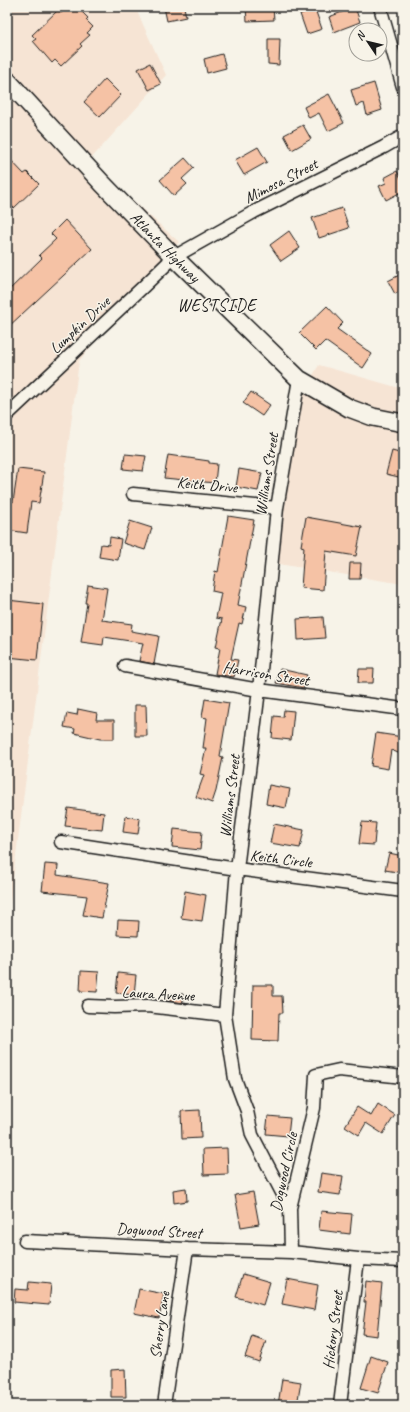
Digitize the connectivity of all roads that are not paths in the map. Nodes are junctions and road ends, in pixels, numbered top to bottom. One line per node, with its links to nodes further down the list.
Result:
1 (380, 7): 3 (street)
2 (7, 80): 5 (main road, Atlanta Highway)
3 (403, 87)
4 (403, 136): 5 (street, Mimosa Street)
5 (174, 257): 6 (main road, Atlanta Highway); 7 (street, Lumpkin Drive)
6 (299, 379): 8 (main road, Atlanta Highway); 10 (street, Williams Street)
7 (7, 415)
8 (403, 423)
9 (133, 494): 10 (street, Keith Drive)
10 (277, 508): 12 (street, Williams Street)
11 (125, 666): 12 (street, Harrison Street)
12 (259, 690): 13 (street, Harrison Street); 15 (street, Williams Street)
13 (403, 709)
14 (61, 842): 15 (street, Keith Circle)
15 (236, 869): 16 (street, Keith Circle); 18 (street, Williams Street)
16 (403, 891)
17 (88, 1006): 18 (street, Laura Avenue)
18 (226, 1015): 20 (street, Williams Street)
19 (403, 1077): 20 (street, Dogwood Circle)
20 (290, 1208): 23 (street, Dogwood Circle)
21 (25, 1241): 22 (street, Dogwood Street)
22 (187, 1249): 23 (street, Dogwood Street); 26 (street, Sherry Lane)
23 (290, 1252): 24 (street)
24 (358, 1259): 25 (street); 27 (street, Hickory Street)
25 (403, 1261)
26 (164, 1405)
27 (340, 1405)

